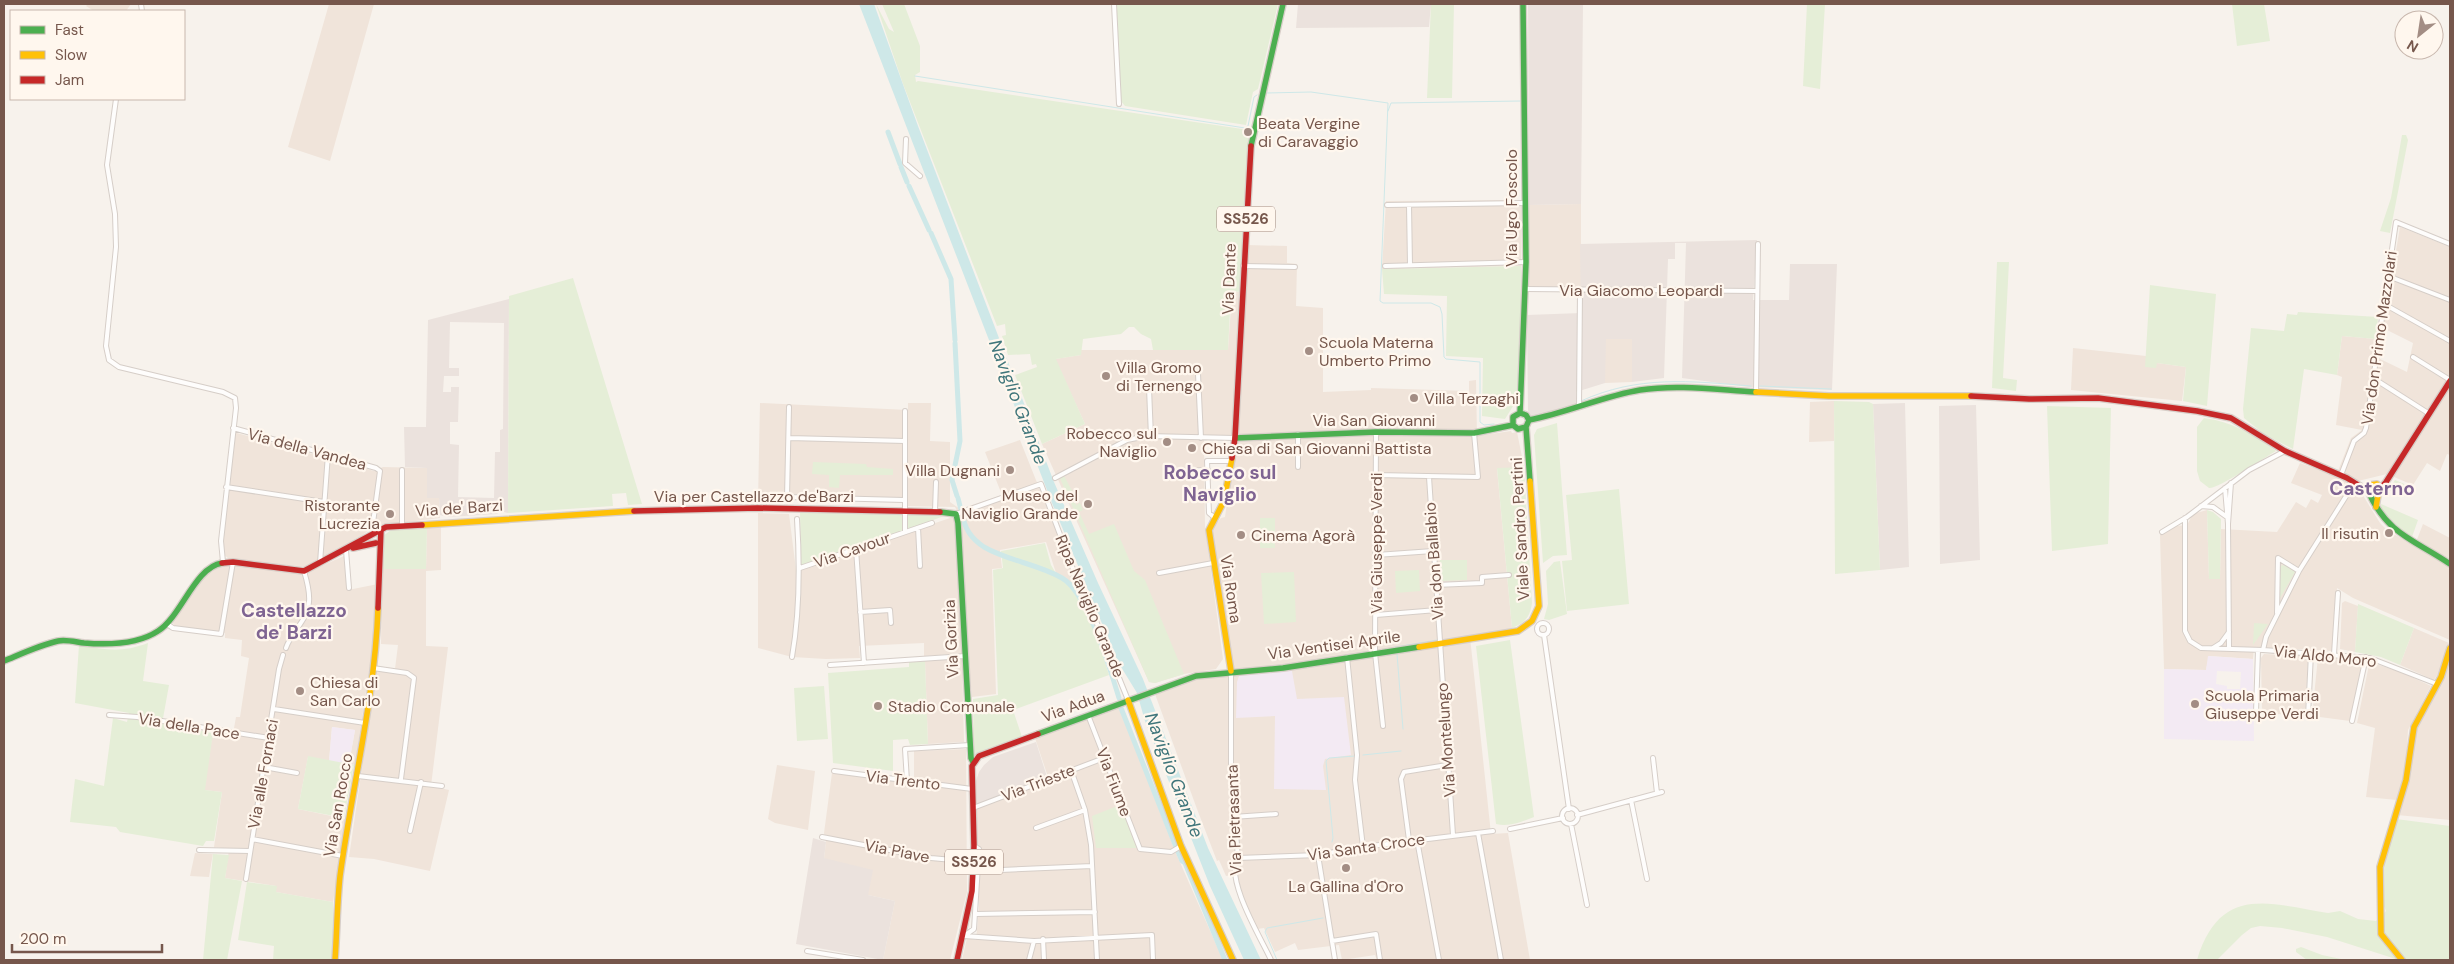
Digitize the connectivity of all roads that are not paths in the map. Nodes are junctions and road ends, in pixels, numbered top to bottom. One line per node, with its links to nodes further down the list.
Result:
1 (1114, 4): 5 (street)
2 (1283, 4): 17 (street, Via Dante / SS526)
3 (1523, 4): 10 (street, Via Ugo Foscolo)
4 (116, 100): 41 (street)
5 (1118, 104)
6 (906, 139): 7 (street)
7 (905, 163): 8 (street); 9 (street)
8 (898, 165)
9 (920, 176)
10 (1525, 204): 12 (street); 15 (street, Via Ugo Foscolo)
11 (1387, 205): 12 (street)
12 (1409, 205): 16 (street)
13 (1758, 244): 23 (street)
14 (2450, 244): 20 (street, Via don Primo Mazzolari)
15 (1526, 262): 16 (street); 21 (street, Via Ugo Foscolo)
16 (1410, 265): 18 (street)
17 (1243, 266): 19 (street); 48 (street, Via Dante / SS526)
18 (1385, 266)
19 (1295, 267)
20 (2388, 276): 24 (street); 25 (street, Via don Primo Mazzolari)
21 (1525, 290): 22 (street, Via Giacomo Leopardi); 36 (street, Via Ugo Foscolo)
22 (1580, 290): 23 (street, Via Giacomo Leopardi); 34 (street)
23 (1756, 291): 32 (street)
24 (2450, 300)
25 (2384, 304): 26 (street); 29 (street, Via don Primo Mazzolari)
26 (2450, 341)
27 (2413, 357): 30 (street)
28 (1198, 374): 47 (street)
29 (2373, 378): 37 (street); 58 (street, Via don Primo Mazzolari)
30 (2450, 381): 37 (street)
31 (1149, 388): 45 (street)
32 (1756, 393): 34 (street); 50 (street)
33 (789, 407): 46 (street)
34 (1579, 407): 38 (street)
35 (905, 411): 49 (street, Via Cavour)
36 (1520, 413): 38 (street); 39 (street)
37 (2428, 413): 60 (street)
38 (1528, 420): 40 (street)
39 (1513, 425): 40 (street); 43 (street, Via San Giovanni)
40 (1526, 427): 113 (street, Viale Sandro Pertini)
41 (233, 428): 51 (street, Via della Vandea); 66 (street)
42 (1376, 432): 43 (street, Via San Giovanni); 44 (street, Via San Giovanni); 57 (street, Via Giuseppe Verdi)
43 (1474, 433): 59 (street)
44 (1298, 434): 48 (street, Via San Giovanni); 53 (street)
45 (1151, 436): 47 (street); 61 (street)
46 (789, 438): 49 (street); 70 (street)
47 (1201, 438): 48 (street)
48 (1235, 438): 52 (street, SS526)
49 (905, 441): 70 (street, Via Cavour)
50 (2285, 451): 58 (street); 63 (street)
51 (328, 454): 71 (street); 85 (street, Via della Vandea)
52 (1230, 461): 55 (street); 78 (street, SS526)
53 (1298, 468)
54 (402, 470): 83 (street)
55 (1208, 470): 56 (street); 78 (street)
56 (1179, 471)
57 (1376, 475): 59 (street); 93 (street, Via Giuseppe Verdi)
58 (2341, 476): 64 (street)
59 (1429, 477): 92 (street, Via don Ballabio)
60 (2389, 477): 65 (street); 68 (street)
61 (1055, 478)
62 (936, 482): 75 (street)
63 (2231, 482): 67 (street); 81 (street)
64 (2355, 482): 65 (street); 69 (street); 101 (street)
65 (2371, 483): 68 (street); 69 (street)
66 (226, 487): 71 (street); 94 (street)
67 (2225, 488): 72 (street); 81 (street)
68 (2378, 491): 69 (street); 73 (street)
69 (2369, 492): 73 (street)
70 (904, 500): 74 (street, Via Cavour)
71 (324, 502): 96 (street)
72 (2200, 506): 79 (street); 81 (street)
73 (2376, 507): 98 (street)
74 (903, 510): 75 (street, Via per Castellazzo de'Barzi); 77 (street, Via per Castellazzo de'Barzi); 86 (street, Via Cavour)
75 (935, 511): 76 (street, Via per Castellazzo de'Barzi)
76 (956, 514): 128 (street, Via Gorizia); 142 (street, Ripa Naviglio Grande)
77 (553, 515): 83 (street, Via de' Barzi)
78 (1215, 518): 97 (street, Via Roma / SS526)
79 (2185, 518): 87 (street); 122 (street)
80 (797, 519): 100 (street)
81 (2228, 520): 116 (street)
82 (932, 522): 84 (street, Via Cavour)
83 (402, 525): 85 (street, Via de' Barzi)
84 (918, 528): 86 (street, Via Cavour); 99 (street)
85 (379, 530): 88 (street); 90 (street, Via de' Barzi); 91 (street, Via San Rocco)
86 (905, 532): 89 (street, Via Cavour)
87 (2162, 532)
88 (376, 543): 90 (street); 91 (street)
89 (856, 549): 100 (street, Via Cavour); 109 (street)
90 (346, 550): 96 (street); 106 (street)
91 (380, 550): 136 (street, Via San Rocco)
92 (1434, 551): 93 (street); 105 (street, Via don Ballabio)
93 (1376, 555): 111 (street, Via Giuseppe Verdi)
94 (223, 562): 95 (street); 114 (street)
95 (233, 562): 102 (street); 114 (street)
96 (320, 563): 102 (street)
97 (1213, 563): 103 (street); 129 (street, Via Roma / SS526)
98 (2450, 564)
99 (920, 566)
100 (800, 568): 130 (street)
101 (2299, 570): 110 (street); 110 (street)
102 (304, 571): 119 (street)
103 (1159, 573)
104 (1509, 575): 105 (street)
105 (1436, 585): 108 (street, Via don Ballabio)
106 (349, 588)
107 (2338, 593): 126 (street)
108 (1437, 610): 111 (street); 118 (street, Via don Ballabio)
109 (860, 612): 112 (street); 134 (street)
110 (2277, 613): 123 (street)
111 (1376, 615): 124 (street, Via Giuseppe Verdi)
112 (891, 623)
113 (1531, 623): 115 (street); 118 (street, Viale Sandro Pertini)
114 (167, 624): 133 (street)
115 (1537, 626): 117 (street); 117 (street)
116 (2229, 632): 120 (street); 122 (street)
117 (1544, 635): 169 (street)
118 (1440, 645): 124 (street, Via Ventisei Aprile); 156 (street, Via Montelungo)
119 (286, 648)
120 (2229, 648): 122 (street, Via Aldo Moro); 123 (street, Via Aldo Moro)
121 (2450, 648): 140 (street)
122 (2210, 649)
123 (2261, 650): 125 (street, Via Aldo Moro); 144 (street)
124 (1375, 653): 131 (street, Via Ventisei Aprile); 150 (street, Via Giuseppe Verdi)
125 (2311, 653): 126 (street, Via Aldo Moro); 147 (street)
126 (2334, 654): 132 (street, Via Aldo Moro)
127 (283, 655): 143 (street, Via alle Fornaci)
128 (965, 656): 134 (street); 152 (street, Via Gorizia)
129 (1227, 656): 138 (street, Via Roma); 139 (street)
130 (792, 657)
131 (1346, 657): 137 (street, Via Ventisei Aprile); 187 (street)
132 (2366, 657): 140 (street, Via Aldo Moro); 148 (street)
133 (4, 661)
134 (864, 663): 135 (street)
135 (830, 665)
136 (374, 668): 149 (street, Via San Rocco); 162 (street)
137 (1242, 670): 138 (street, Via Ventisei Aprile); 141 (street)
138 (1231, 671): 139 (street); 141 (street, Via Pietrasanta)
139 (1214, 674): 142 (street, Via Adua)
140 (2437, 684): 224 (street)
141 (1231, 687): 173 (street, Via Pietrasanta)
142 (1130, 699): 146 (street, Via Adua); 188 (street)
143 (274, 709): 149 (street); 151 (street, Via alle Fornaci)
144 (2256, 712)
145 (109, 715): 151 (street, Via della Pace)
146 (1088, 715): 153 (street, Via Fiume); 155 (street, Via Adua)
147 (2308, 716)
148 (2352, 721)
149 (365, 723): 161 (street, Via San Rocco)
150 (1383, 726)
151 (269, 738): 157 (street, Via alle Fornaci)
152 (970, 745): 155 (street, Via Gorizia); 163 (street)
153 (1104, 758): 158 (street, Via Trieste); 188 (street, Via Fiume)
154 (1653, 758): 167 (street)
155 (973, 762): 166 (street, SS526)
156 (1447, 764): 181 (street, Via Montelungo); 184 (street)
157 (264, 768): 160 (street); 183 (street, Via alle Fornaci)
158 (1071, 770): 168 (street, Via Trieste); 170 (street)
159 (834, 772): 163 (street, Via Trento)
160 (297, 773)
161 (358, 776): 162 (street); 192 (street, Via San Rocco)
162 (401, 779): 164 (street)
163 (907, 781): 166 (street, Via Trento)
164 (420, 782): 165 (street); 178 (street)
165 (442, 786)
166 (972, 789): 168 (street, SS526)
167 (1631, 800): 172 (street); 198 (street)
168 (973, 808): 186 (street, SS526)
169 (1569, 809): 172 (street); 174 (street)
170 (1085, 810): 176 (street); 195 (street)
171 (1276, 814): 173 (street)
172 (1577, 815): 175 (street)
173 (1233, 818): 193 (street, Via Pietrasanta)
174 (1563, 818): 175 (street); 177 (street)
175 (1571, 824): 199 (street)
176 (1036, 828)
177 (1510, 829)
178 (410, 831)
179 (1493, 831): 180 (street, Via Santa Croce)
180 (1478, 833): 181 (street, Via Santa Croce); 223 (street)
181 (1453, 836): 185 (street, Via Santa Croce)
182 (822, 837): 194 (street, Via Piave)
183 (252, 839): 190 (street, Via alle Fornaci); 192 (street, Via alle Fornaci)
184 (1409, 840): 185 (street, Via Santa Croce); 187 (street, Via Santa Croce)
185 (1417, 840): 222 (street)
186 (974, 846): 194 (street, SS526); 196 (street)
187 (1363, 846): 191 (street, Via Santa Croce)
188 (1178, 848): 218 (street)
189 (199, 850): 190 (street)
190 (250, 851): 197 (street, Via alle Fornaci)
191 (1318, 855): 193 (street, Via Santa Croce); 208 (street)
192 (343, 856): 211 (street, Via San Rocco)
193 (1238, 858): 219 (street, Via Pietrasanta)
194 (974, 862): 203 (street, SS526)
195 (1092, 866): 196 (street); 200 (street)
196 (978, 871): 201 (street)
197 (246, 879)
198 (1647, 879)
199 (1587, 905)
200 (1095, 912): 201 (street); 204 (street)
201 (976, 914): 202 (street)
202 (974, 930): 203 (street); 205 (street)
203 (964, 936): 205 (street); 213 (street, SS526)
204 (1096, 936): 206 (street); 216 (street); 217 (street)
205 (979, 937): 207 (street)
206 (1043, 939): 207 (street); 215 (street)
207 (1034, 941): 214 (street)
208 (1332, 941): 220 (street); 221 (street)
209 (806, 951): 210 (street)
210 (847, 959): 212 (street)
211 (335, 960)
212 (862, 960)
213 (957, 960)
214 (1029, 960)
215 (1044, 960)
216 (1097, 960)
217 (1153, 960)
218 (1233, 960)
219 (1271, 960)
220 (1335, 960)
221 (1380, 960)
222 (1439, 960)
223 (1501, 960)
224 (2402, 960)

